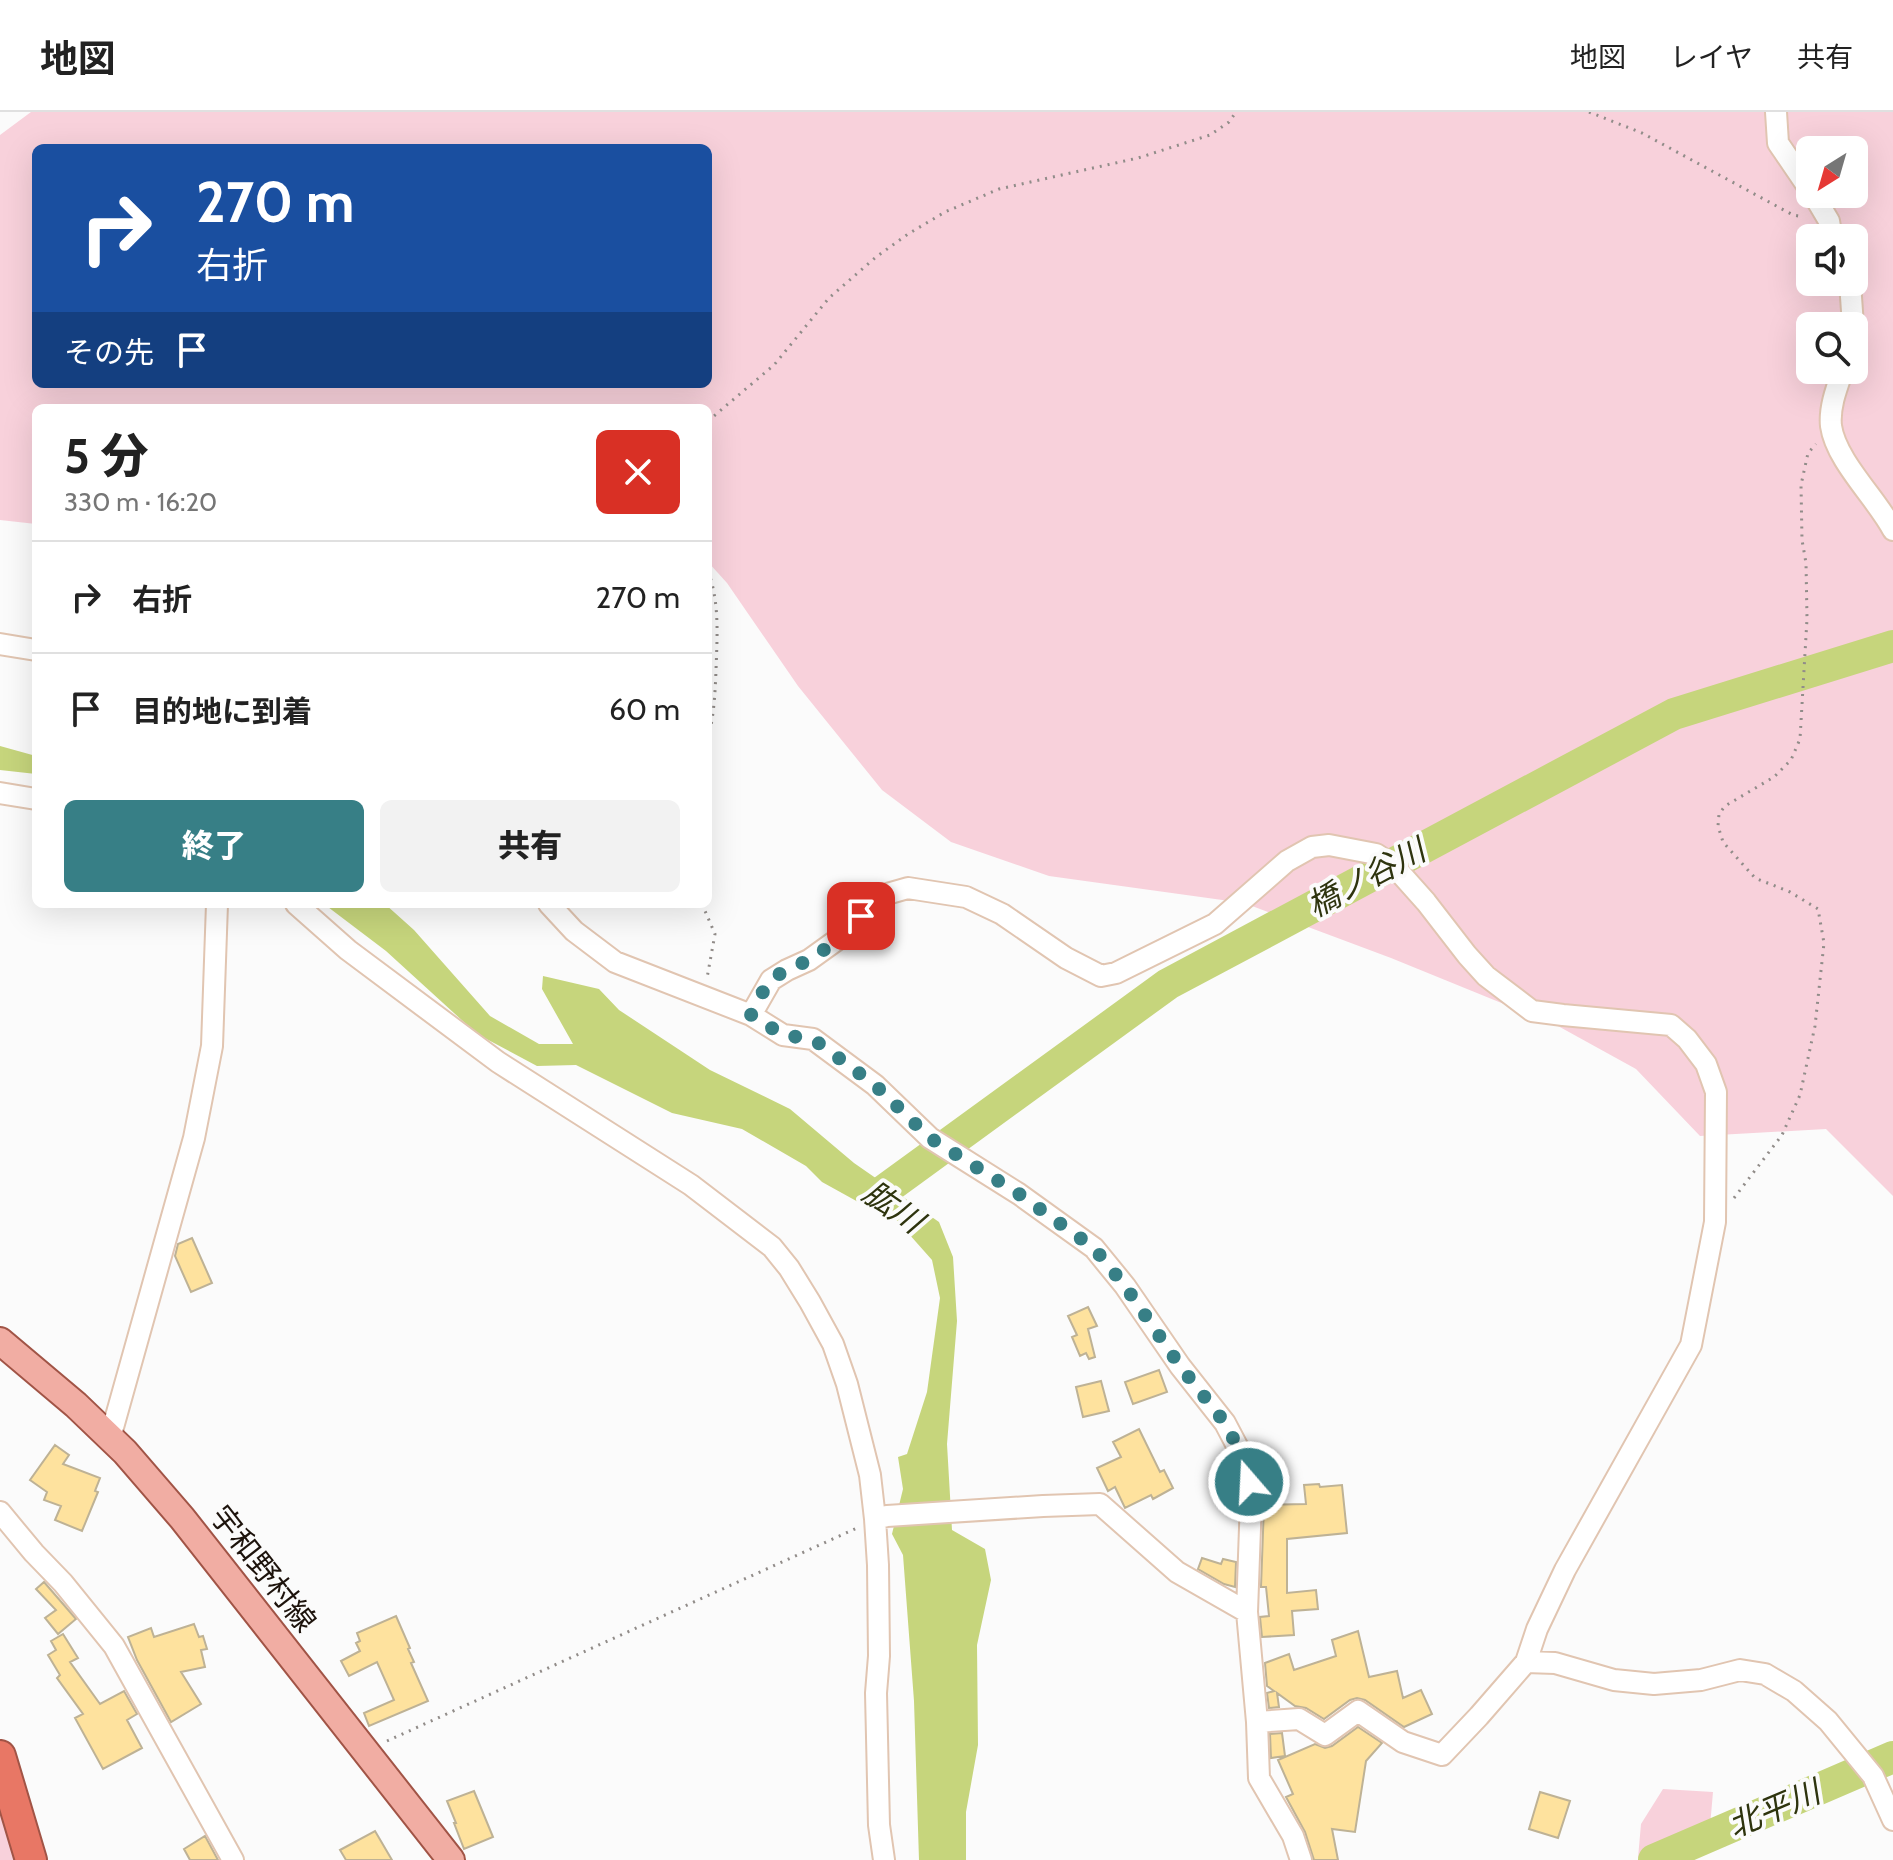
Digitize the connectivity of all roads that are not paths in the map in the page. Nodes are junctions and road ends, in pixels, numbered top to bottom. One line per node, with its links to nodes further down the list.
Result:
1 (1776, 112): 2 (street)
2 (1796, 170)
3 (1838, 384): 4 (street)
4 (1893, 530)
5 (0, 644): 6 (street)
6 (32, 649)
7 (0, 793): 8 (street)
8 (32, 798)
9 (217, 908): 14 (street)
10 (301, 908): 16 (street)
11 (553, 908): 12 (street)
12 (751, 1015): 17 (street); 18 (street)
13 (0, 1341): 14 (main road, 宇和野村線)
14 (110, 1438): 24 (main road, 宇和野村線)
15 (0, 1512): 23 (street)
16 (881, 1518): 17 (street); 25 (street)
17 (1247, 1612): 19 (street)
18 (1526, 1662): 19 (street); 21 (street)
19 (1257, 1722): 26 (street)
20 (0, 1756): 22 (highway)
21 (1893, 1820)
22 (31, 1860)
23 (233, 1860)
24 (451, 1860)
25 (884, 1860)
26 (1301, 1860)

